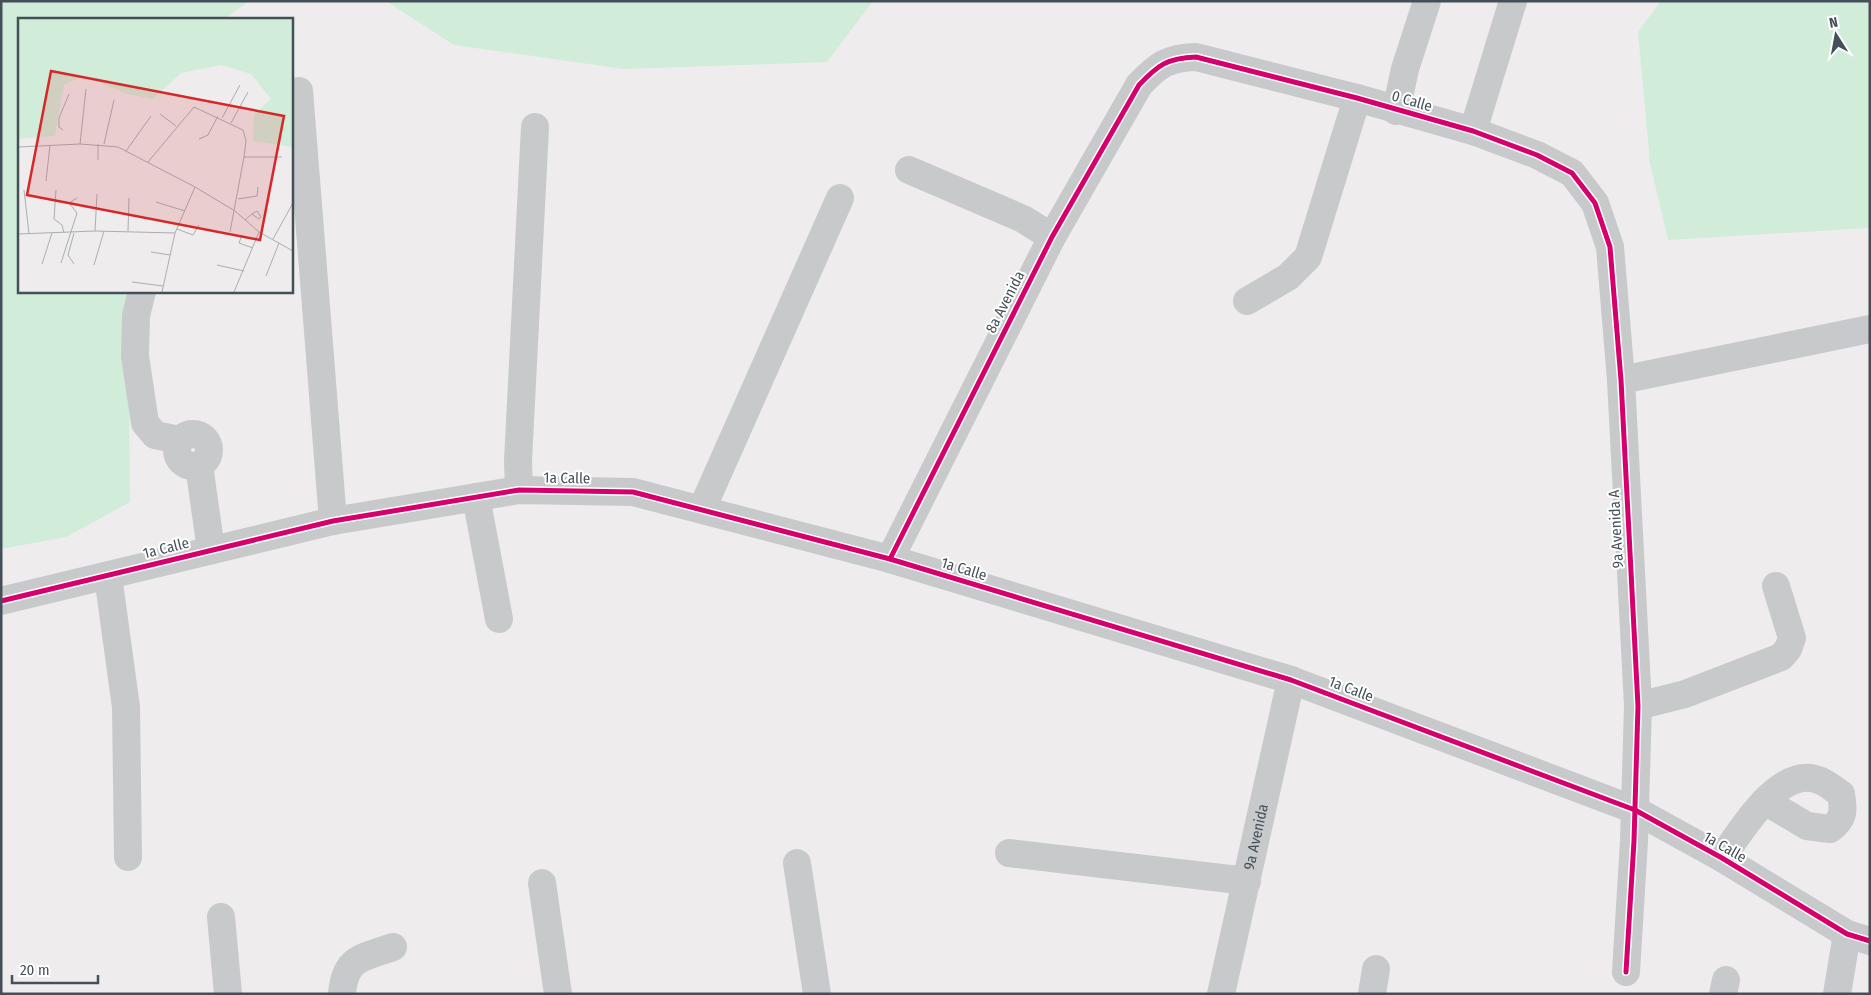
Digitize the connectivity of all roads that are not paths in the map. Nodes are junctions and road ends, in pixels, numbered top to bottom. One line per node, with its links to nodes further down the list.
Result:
1 (1427, 1): 6 (street)
2 (1513, 1): 8 (street)
3 (1158, 65): 5 (street, 0 Calle); 11 (street, 8a Avenida)
4 (299, 91): 20 (street)
5 (1357, 98): 6 (street, 0 Calle); 14 (street)
6 (1396, 111): 8 (street, 0 Calle)
7 (535, 127): 17 (street)
8 (1473, 131): 12 (street, 0 Calle)
9 (909, 170): 11 (street)
10 (840, 198): 19 (street)
11 (1052, 236): 22 (street, 8a Avenida)
12 (1610, 247): 16 (street, 9a Avenida A)
13 (142, 292): 21 (street)
14 (1247, 301)
15 (1870, 330): 16 (street)
16 (1622, 380): 28 (street, 9a Avenida A)
17 (519, 490): 18 (street, 1a Calle); 19 (street, 1a Calle)
18 (476, 497): 20 (street, 1a Calle); 26 (street)
19 (702, 509): 22 (street, 1a Calle)
20 (333, 522): 21 (street, 1a Calle)
21 (211, 550): 23 (street, 1a Calle)
22 (890, 559): 27 (street, 1a Calle)
23 (108, 576): 25 (street, 1a Calle); 32 (street)
24 (1776, 586): 28 (street)
25 (1, 601)
26 (499, 619)
27 (1291, 680): 30 (street, 1a Calle); 35 (street, 9a Avenida)
28 (1638, 706): 30 (street, 9a Avenida A)
29 (1765, 801): 33 (street)
30 (1635, 810): 33 (street, 1a Calle); 40 (street, 9a Avenida A)
31 (1009, 853): 35 (street)
32 (128, 857)
33 (1722, 858): 38 (street, 1a Calle)
34 (797, 863): 44 (street)
35 (1247, 881): 45 (street, 9a Avenida)
36 (542, 883): 43 (street)
37 (221, 917): 41 (street)
38 (1858, 937): 46 (street)
39 (393, 947): 42 (street)
40 (1626, 972)
41 (228, 994)
42 (342, 994)
43 (558, 994)
44 (817, 994)
45 (1221, 994)
46 (1837, 994)

